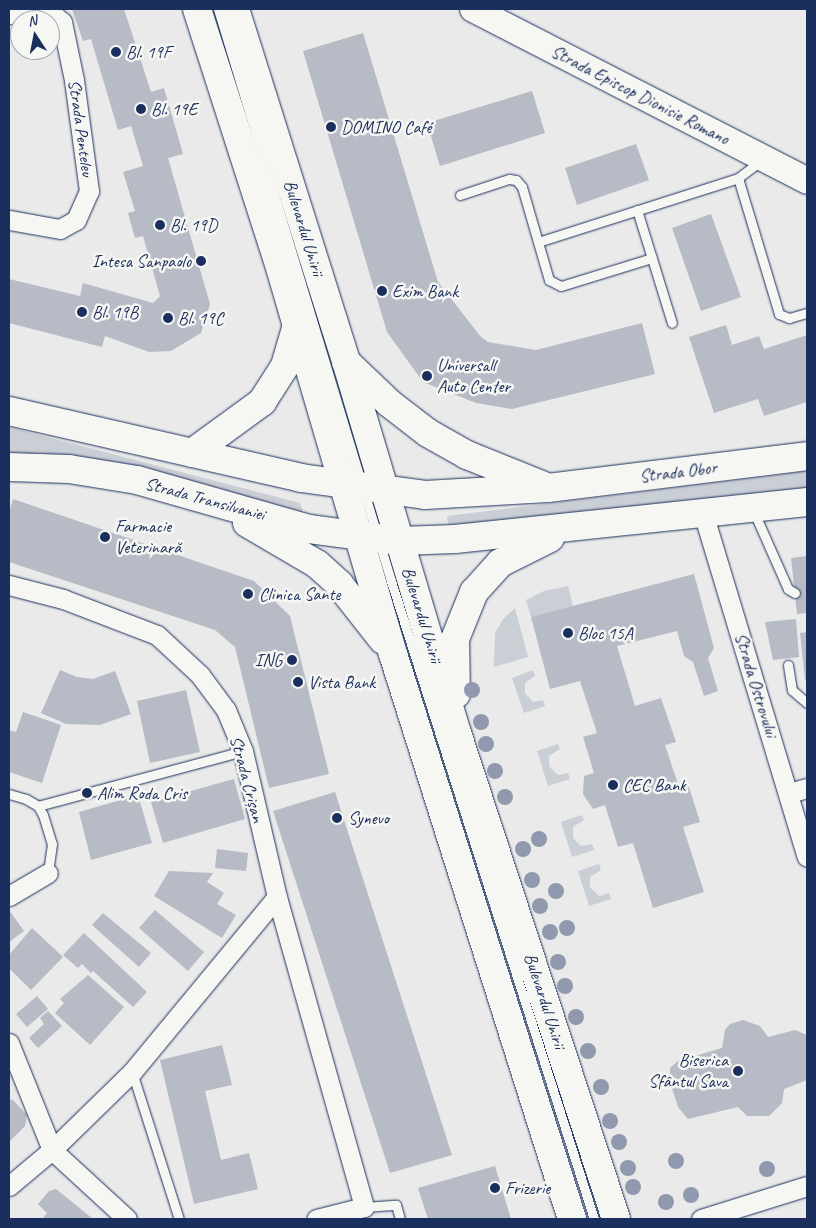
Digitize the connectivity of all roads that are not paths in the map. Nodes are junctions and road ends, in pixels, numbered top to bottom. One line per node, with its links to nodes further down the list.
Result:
1 (197, 9): 16 (main road, Bulevardul Unirii)
2 (218, 9): 23 (lane)
3 (235, 9): 17 (main road, Bulevardul Unirii)
4 (473, 9): 6 (street, Strada Episcop Dionisie Romano)
5 (60, 20): 11 (street, Strada Penteleu)
6 (764, 158): 7 (lane); 8 (street, Strada Episcop Dionisie Romano)
7 (738, 178): 10 (lane); 14 (lane)
8 (807, 181)
9 (460, 195): 12 (lane)
10 (637, 210): 12 (lane); 13 (lane)
11 (9, 220)
12 (538, 242): 13 (lane)
13 (652, 258): 15 (lane)
14 (807, 313)
15 (672, 323)
16 (297, 325): 19 (main road); 23 (main road, Bulevardul Unirii)
17 (346, 362): 22 (main road); 23 (main road, Bulevardul Unirii)
18 (9, 411): 19 (main road)
19 (192, 453): 23 (main road)
20 (807, 456): 22 (main road, Strada Obor)
21 (9, 467): 24 (main road, Strada Transilvaniei)
22 (548, 488): 23 (main road, Strada Obor)
23 (364, 489): 29 (main road, Bulevardul Unirii); 29 (main road, Bulevardul Unirii)
24 (188, 493): 29 (main road, Strada Transilvaniei); 32 (main road)
25 (807, 502): 26 (main road)
26 (752, 508): 27 (main road); 31 (lane)
27 (703, 513): 28 (main road); 37 (street, Strada Ostrovului)
28 (580, 527): 29 (main road, Strada Transilvaniei); 35 (main road)
29 (379, 539): 32 (main road, Bulevardul Unirii); 35 (main road, Bulevardul Unirii); 55 (lane, Bulevardul Unirii)
30 (9, 585): 36 (street, Strada Crișan)
31 (795, 593)
32 (393, 654): 54 (main road, Bulevardul Unirii)
33 (788, 665): 34 (lane)
34 (807, 702)
35 (457, 733): 56 (main road, Bulevardul Unirii)
36 (243, 751): 39 (lane); 43 (street, Strada Crișan)
37 (798, 790): 40 (street, Strada Ostrovului)
38 (9, 794): 39 (lane)
39 (38, 806): 41 (lane)
40 (807, 857)
41 (48, 872): 42 (street)
42 (9, 896)
43 (277, 897): 45 (street); 49 (street, Strada Crișan)
44 (9, 1043): 46 (street)
45 (132, 1072): 46 (street); 51 (lane)
46 (52, 1150): 47 (street); 50 (street)
47 (9, 1186)
48 (807, 1186): 57 (street)
49 (364, 1207): 52 (street); 53 (lane)
50 (127, 1219)
51 (179, 1219)
52 (316, 1219)
53 (400, 1219)
54 (572, 1219)
55 (594, 1219)
56 (616, 1219)
57 (701, 1219)

